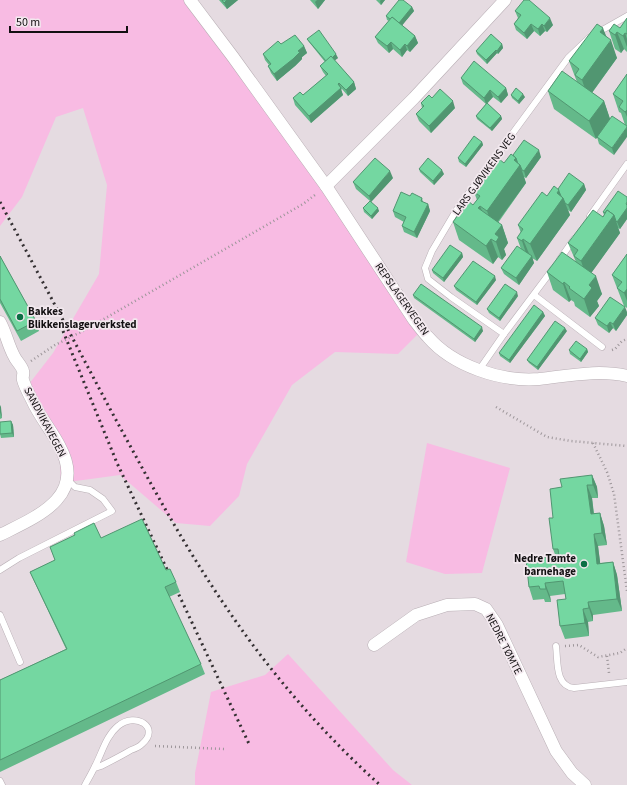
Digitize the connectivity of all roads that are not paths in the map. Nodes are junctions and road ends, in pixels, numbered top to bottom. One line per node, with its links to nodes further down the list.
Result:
1 (190, 0): 5 (street, REPSLAGERVEGEN)
2 (505, 0): 5 (street)
3 (627, 16): 10 (lane, LARS GJØVIKENS VEG)
4 (627, 164): 6 (lane)
5 (326, 186): 12 (street, REPSLAGERVEGEN)
6 (588, 218)
7 (579, 231): 8 (lane)
8 (534, 295): 10 (lane); 11 (lane)
9 (0, 322): 14 (street, SANDVIKAVEGEN)
10 (504, 334): 12 (lane)
11 (602, 347)
12 (479, 370): 13 (street, REPSLAGERVEGEN)
13 (627, 376)
14 (68, 479): 15 (street); 16 (lane)
15 (0, 535)
16 (0, 570)
17 (0, 615): 20 (lane)
18 (374, 646): 26 (street, NEDRE TØMTE)
19 (556, 646): 21 (lane)
20 (20, 662)
21 (627, 682)
22 (94, 768): 22 (lane); 25 (lane)
23 (0, 781): 24 (lane)
24 (2, 785)
25 (85, 785)
26 (585, 785)

